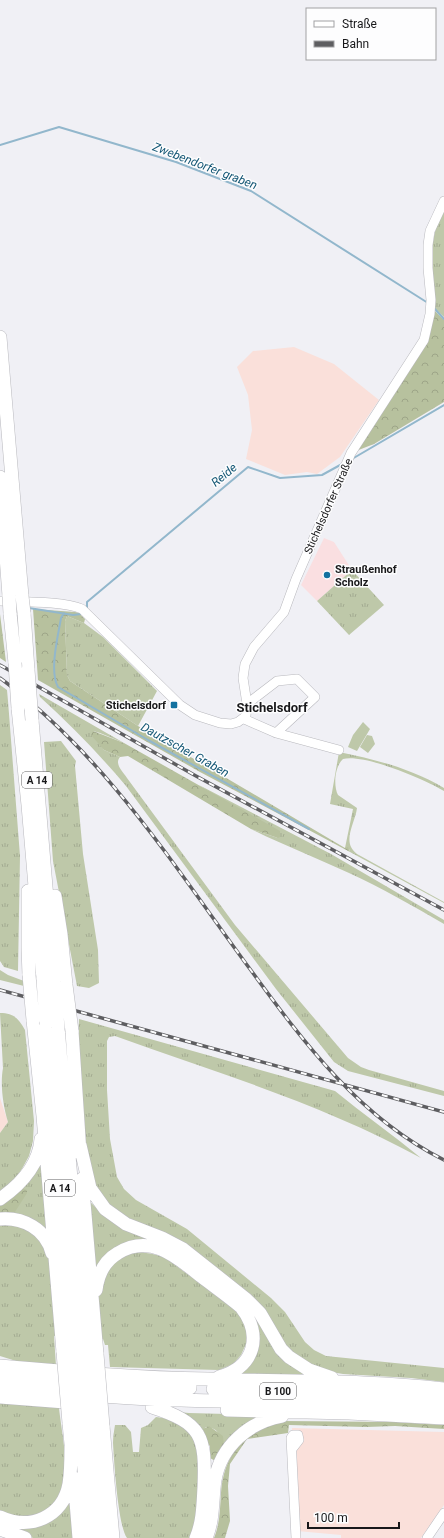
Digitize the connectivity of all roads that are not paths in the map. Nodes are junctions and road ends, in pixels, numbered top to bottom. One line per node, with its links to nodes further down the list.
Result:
1 (444, 202): 5 (street, Stichelsdorfer Straße)
2 (0, 337): 10 (highway, A 14, bridge)
3 (0, 477): 4 (highway, A 14)
4 (5, 598): 6 (street); 9 (highway, A 14, bridge)
5 (248, 704): 6 (street, Stichelsdorfer Straße); 7 (street)
6 (244, 719): 7 (street)
7 (276, 733): 8 (street)
8 (339, 750)
9 (28, 805): 10 (highway, A 14); 11 (highway, bridge)
10 (55, 982): 11 (highway, A 14, bridge); 13 (highway, bridge)
11 (46, 1023): 12 (highway); 18 (highway, A 14)
12 (43, 1116): 14 (highway); 16 (highway)
13 (80, 1144): 17 (highway); 24 (highway)
14 (0, 1199)
15 (0, 1219): 16 (highway)
16 (56, 1268): 18 (highway)
17 (93, 1308): 18 (highway); 23 (highway)
18 (80, 1353): 33 (highway, A 14, bridge); 33 (highway, bridge)
19 (0, 1360): 21 (highway)
20 (0, 1366): 21 (highway)
21 (40, 1370): 23 (highway)
22 (0, 1376): 28 (highway, B 100)
23 (206, 1379): 24 (highway)
24 (350, 1383): 26 (highway)
25 (0, 1387): 30 (highway, B 100)
26 (444, 1389)
27 (0, 1397): 29 (highway)
28 (444, 1399)
29 (152, 1407): 31 (highway); 46 (highway)
30 (444, 1409)
31 (303, 1412): 32 (highway); 47 (highway)
32 (444, 1418)
33 (86, 1424): 34 (highway); 36 (highway); 42 (highway, A 14); 43 (highway, A 14)
34 (71, 1446): 38 (highway); 41 (highway)
35 (292, 1449): 48 (street)
36 (109, 1496): 44 (highway); 45 (highway)
37 (444, 1513): 49 (street)
38 (0, 1517)
39 (0, 1529): 40 (highway)
40 (24, 1538)
41 (79, 1538)
42 (90, 1538)
43 (102, 1538)
44 (113, 1538)
45 (120, 1538)
46 (196, 1538)
47 (206, 1538)
48 (296, 1538)
49 (427, 1538)

